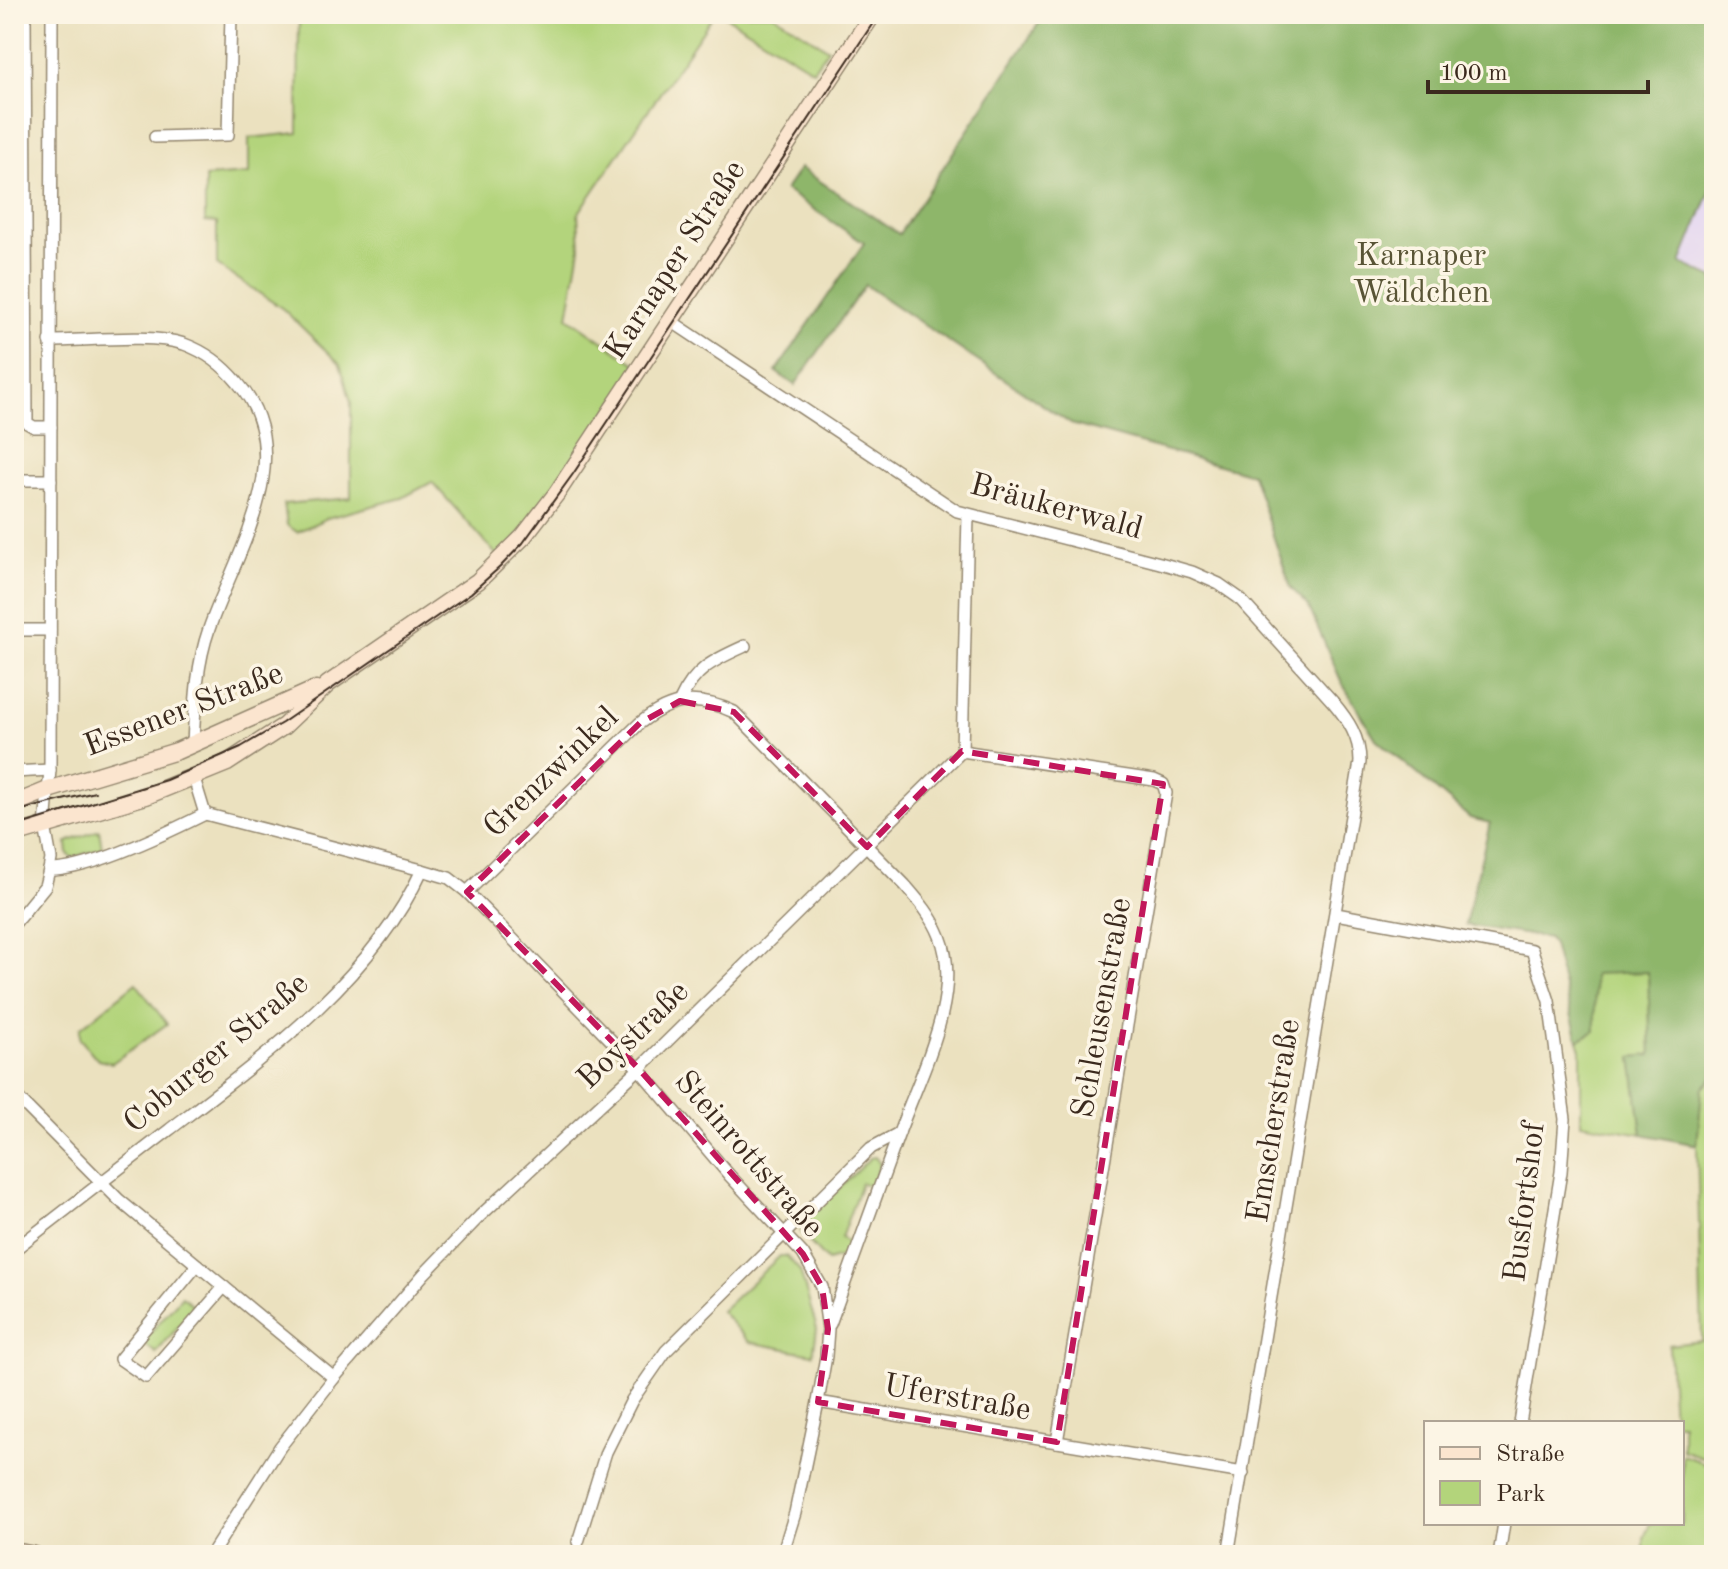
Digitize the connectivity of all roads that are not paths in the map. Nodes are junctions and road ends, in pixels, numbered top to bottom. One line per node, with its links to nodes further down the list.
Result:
1 (25, 14): 8 (street)
2 (52, 14): 7 (street)
3 (231, 14): 5 (street)
4 (873, 14): 6 (main road, Karnaper Straße)
5 (155, 137)
6 (671, 321): 11 (street, Bräukerwald); 12 (main road, Karnaper Straße)
7 (50, 341): 8 (street); 19 (street)
8 (51, 427): 10 (street)
9 (14, 480): 10 (street)
10 (51, 480): 14 (street)
11 (968, 516): 18 (street, Bräukerwald); 20 (street)
12 (523, 537): 16 (main road, Essener Straße)
13 (14, 630): 14 (street)
14 (50, 630): 21 (street)
15 (745, 646): 17 (street, Grenzwinkel)
16 (328, 684): 19 (main road, Essener Straße); 23 (main road, Essener Straße)
17 (680, 701): 29 (street); 32 (street, Grenzwinkel)
18 (1333, 702): 33 (street, Emscherstraße)
19 (193, 744): 24 (main road, Essener Straße)
20 (962, 751): 29 (street, Boystraße); 47 (street, Schleusenstraße)
21 (50, 770): 22 (street); 24 (street)
22 (14, 772)
23 (194, 778): 26 (street); 27 (main road, Essener Straße)
24 (48, 790): 25 (main road, Essener Straße); 27 (street)
25 (14, 804)
26 (205, 814): 30 (street); 31 (street, Steinrottstraße)
27 (45, 826): 28 (main road, Essener Straße); 30 (street)
28 (14, 835)
29 (867, 847): 35 (street, Boystraße); 37 (street)
30 (49, 870): 34 (street)
31 (422, 870): 32 (street, Steinrottstraße); 38 (street, Coburger Straße)
32 (467, 892): 35 (street, Steinrottstraße)
33 (1336, 914): 46 (street, Busfortshof); 48 (street, Emscherstraße)
34 (14, 924)
35 (639, 1069): 39 (street, Steinrottstraße); 44 (street, Boystraße)
36 (14, 1094): 38 (street)
37 (899, 1133): 39 (street); 43 (street)
38 (99, 1183): 40 (street, Coburger Straße); 41 (street)
39 (783, 1234): 43 (street, Steinrottstraße); 50 (street)
40 (14, 1250)
41 (197, 1265): 42 (street); 42 (street)
42 (224, 1287): 44 (street)
43 (828, 1329): 45 (street, Steinrottstraße)
44 (334, 1378): 53 (street, Boystraße)
45 (818, 1402): 47 (street, Uferstraße); 54 (street)
46 (1520, 1421)
47 (1057, 1442): 48 (street, Uferstraße)
48 (1243, 1473): 55 (street, Emscherstraße)
49 (1504, 1525): 56 (street)
50 (578, 1542)
51 (14, 1551): 52 (main road)
52 (35, 1555)
53 (211, 1555)
54 (782, 1555)
55 (1228, 1555)
56 (1499, 1555)

